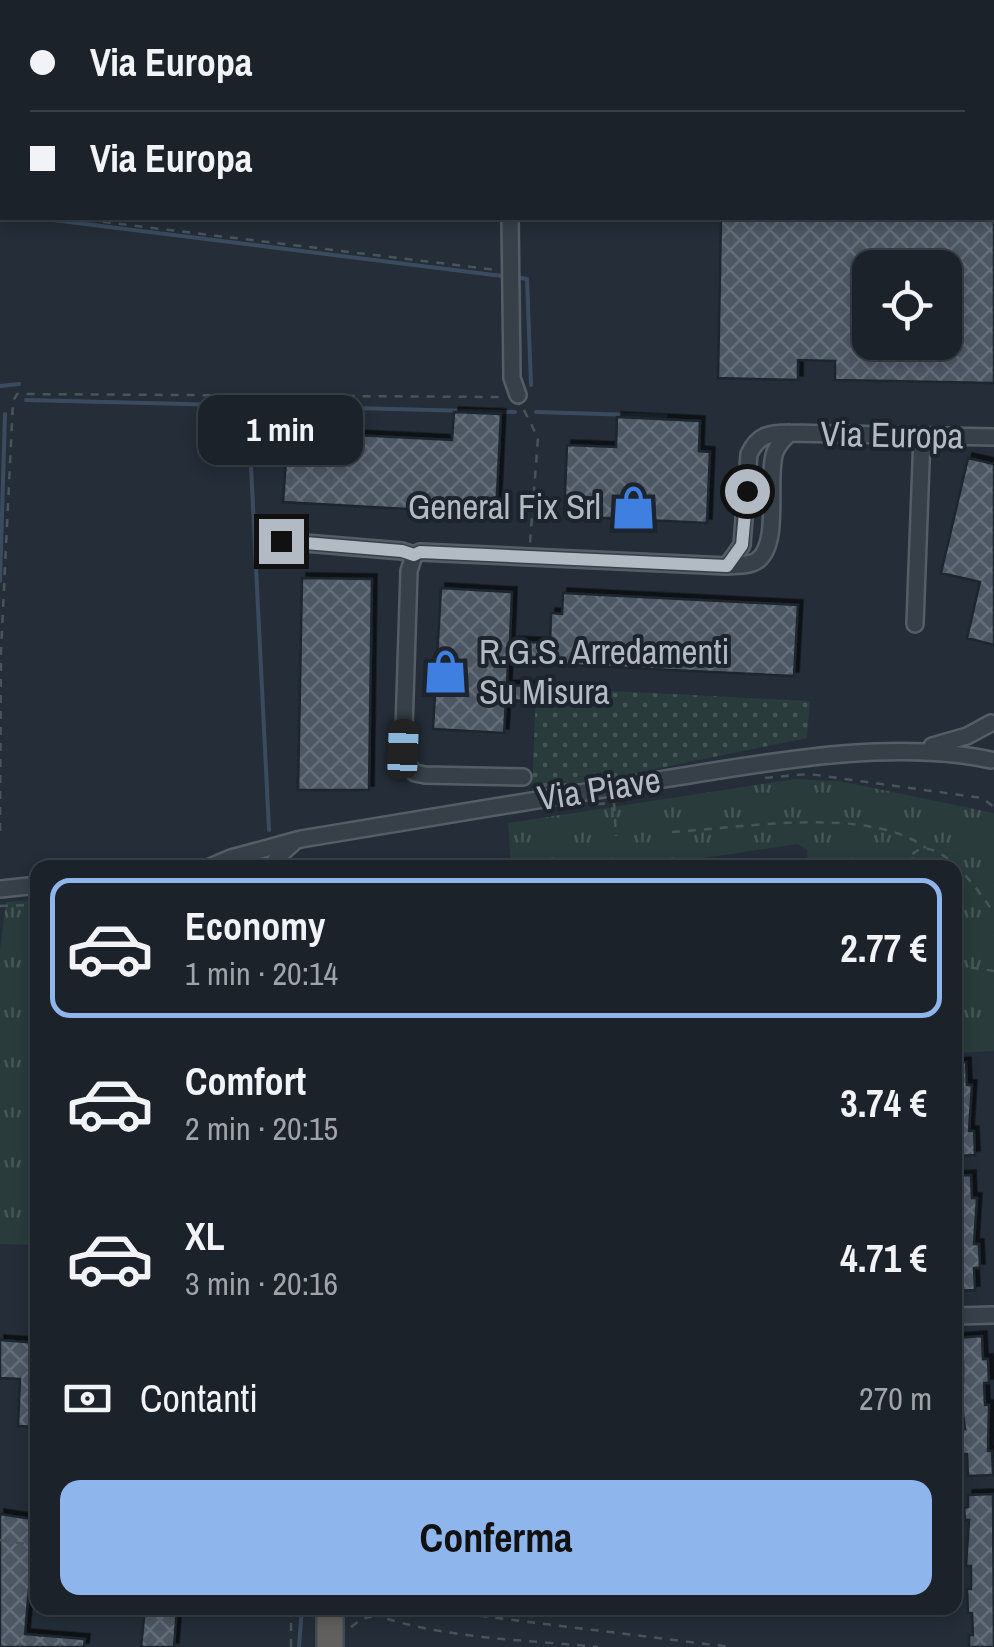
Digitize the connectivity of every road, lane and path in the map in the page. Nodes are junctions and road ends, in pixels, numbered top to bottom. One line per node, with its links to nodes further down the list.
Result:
1 (87, 220): 3 (path)
2 (510, 220): 3 (street)
3 (511, 272): 4 (street)
4 (518, 394): 10 (path); 20 (path)
5 (789, 433): 6 (street, Via Europa); 11 (street, Via Europa); 11 (street, Via Europa)
6 (922, 436): 7 (street, Via Europa); 12 (street)
7 (994, 438)
8 (281, 541): 9 (street)
9 (414, 555): 10 (street); 16 (street)
10 (529, 559): 11 (street)
11 (727, 566)
12 (915, 624)
13 (992, 721): 14 (street, Via Piave); 15 (street, Via Piave)
14 (898, 752): 15 (street, Via Piave); 23 (street, Via Piave)
15 (993, 762)
16 (523, 777)
17 (755, 780): 19 (path)
18 (614, 798): 22 (path)
19 (994, 806)
20 (0, 831)
21 (672, 832): 24 (path)
22 (616, 836)
23 (301, 839): 25 (street, Via Piave); 28 (street)
24 (926, 848): 29 (path); 30 (path)
25 (231, 858): 26 (street, Via Piave); 27 (street)
26 (226, 860)
27 (235, 860)
28 (278, 860)
29 (907, 860)
30 (947, 860)
31 (962, 876): 36 (path)
32 (30, 887): 33 (street)
33 (0, 889)
34 (0, 906): 35 (path)
35 (30, 906)
36 (994, 914)
37 (962, 966): 38 (path)
38 (994, 971)
39 (994, 1315): 40 (street)
40 (962, 1316)
41 (0, 1540): 42 (path)
42 (30, 1545)
43 (291, 1615): 47 (path)
44 (376, 1615): 46 (path); 48 (path)
45 (473, 1615): 49 (path)
46 (338, 1639)
47 (290, 1647)
48 (598, 1647)
49 (732, 1647)

